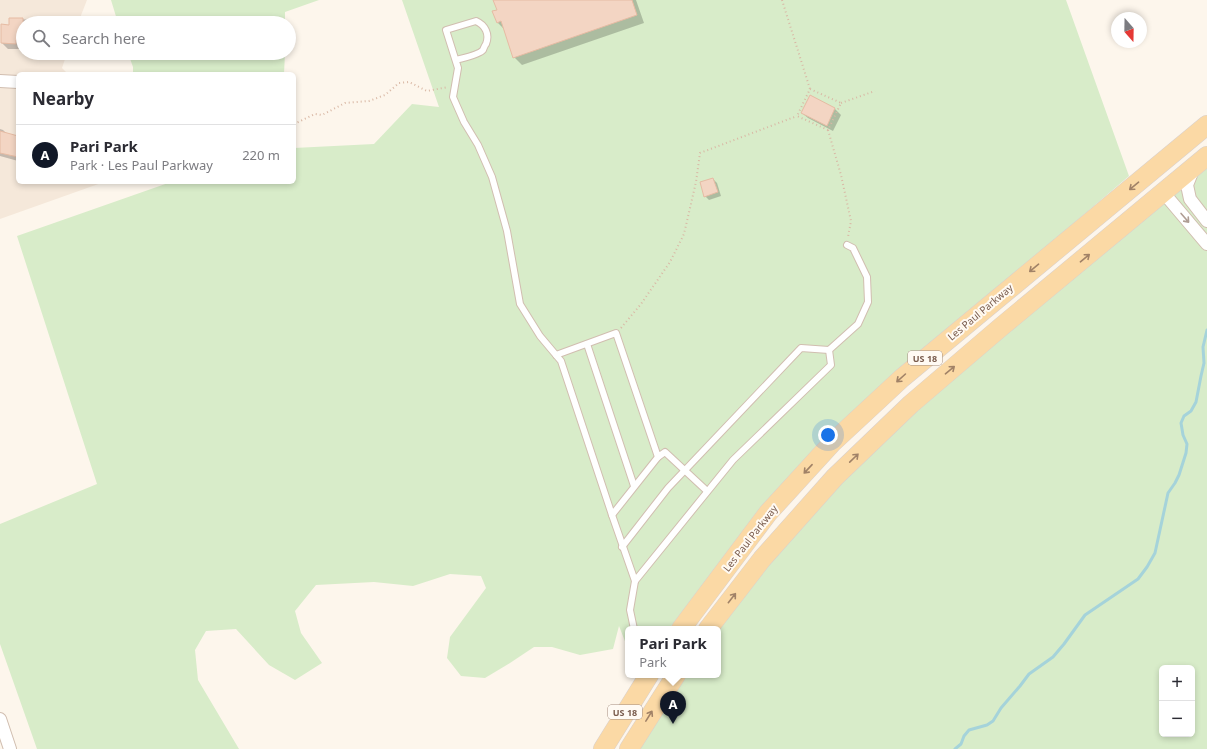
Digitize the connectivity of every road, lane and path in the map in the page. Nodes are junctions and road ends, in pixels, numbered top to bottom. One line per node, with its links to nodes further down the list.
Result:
1 (782, 0): 6 (path)
2 (456, 60): 2 (lane); 5 (lane)
3 (0, 81): 4 (street)
4 (16, 82)
5 (455, 85): 10 (path); 22 (lane)
6 (810, 89): 8 (path); 9 (path)
7 (875, 92): 8 (path)
8 (841, 103): 12 (path)
9 (798, 116): 12 (path); 19 (path)
10 (296, 123)
11 (1207, 125): 31 (main road, Les Paul Parkway / US 18, one-way to 31)
12 (828, 130): 18 (path)
13 (1207, 137): 15 (main road)
14 (1200, 162): 15 (main road, US 18); 16 (street)
15 (1163, 192): 17 (street, one-way to 17); 32 (main road, US 18, one-way to 15)
16 (1207, 221)
17 (1207, 244)
18 (847, 245): 21 (lane)
19 (616, 333): 20 (lane); 23 (lane)
20 (587, 344): 22 (lane); 25 (lane)
21 (829, 350): 24 (lane); 26 (lane)
22 (556, 355): 27 (lane)
23 (658, 457): 24 (lane); 25 (lane)
24 (685, 471): 26 (lane); 28 (lane)
25 (634, 486): 27 (lane)
26 (707, 492): 29 (lane)
27 (612, 515): 28 (lane)
28 (622, 547): 29 (lane)
29 (635, 581): 30 (lane)
30 (633, 626)
31 (683, 626)
32 (710, 626)
33 (647, 678): 37 (main road, US 18)
34 (674, 678): 38 (main road, US 18, one-way to 34)
35 (0, 719): 36 (street)
36 (10, 749)
37 (603, 749)
38 (629, 749)

